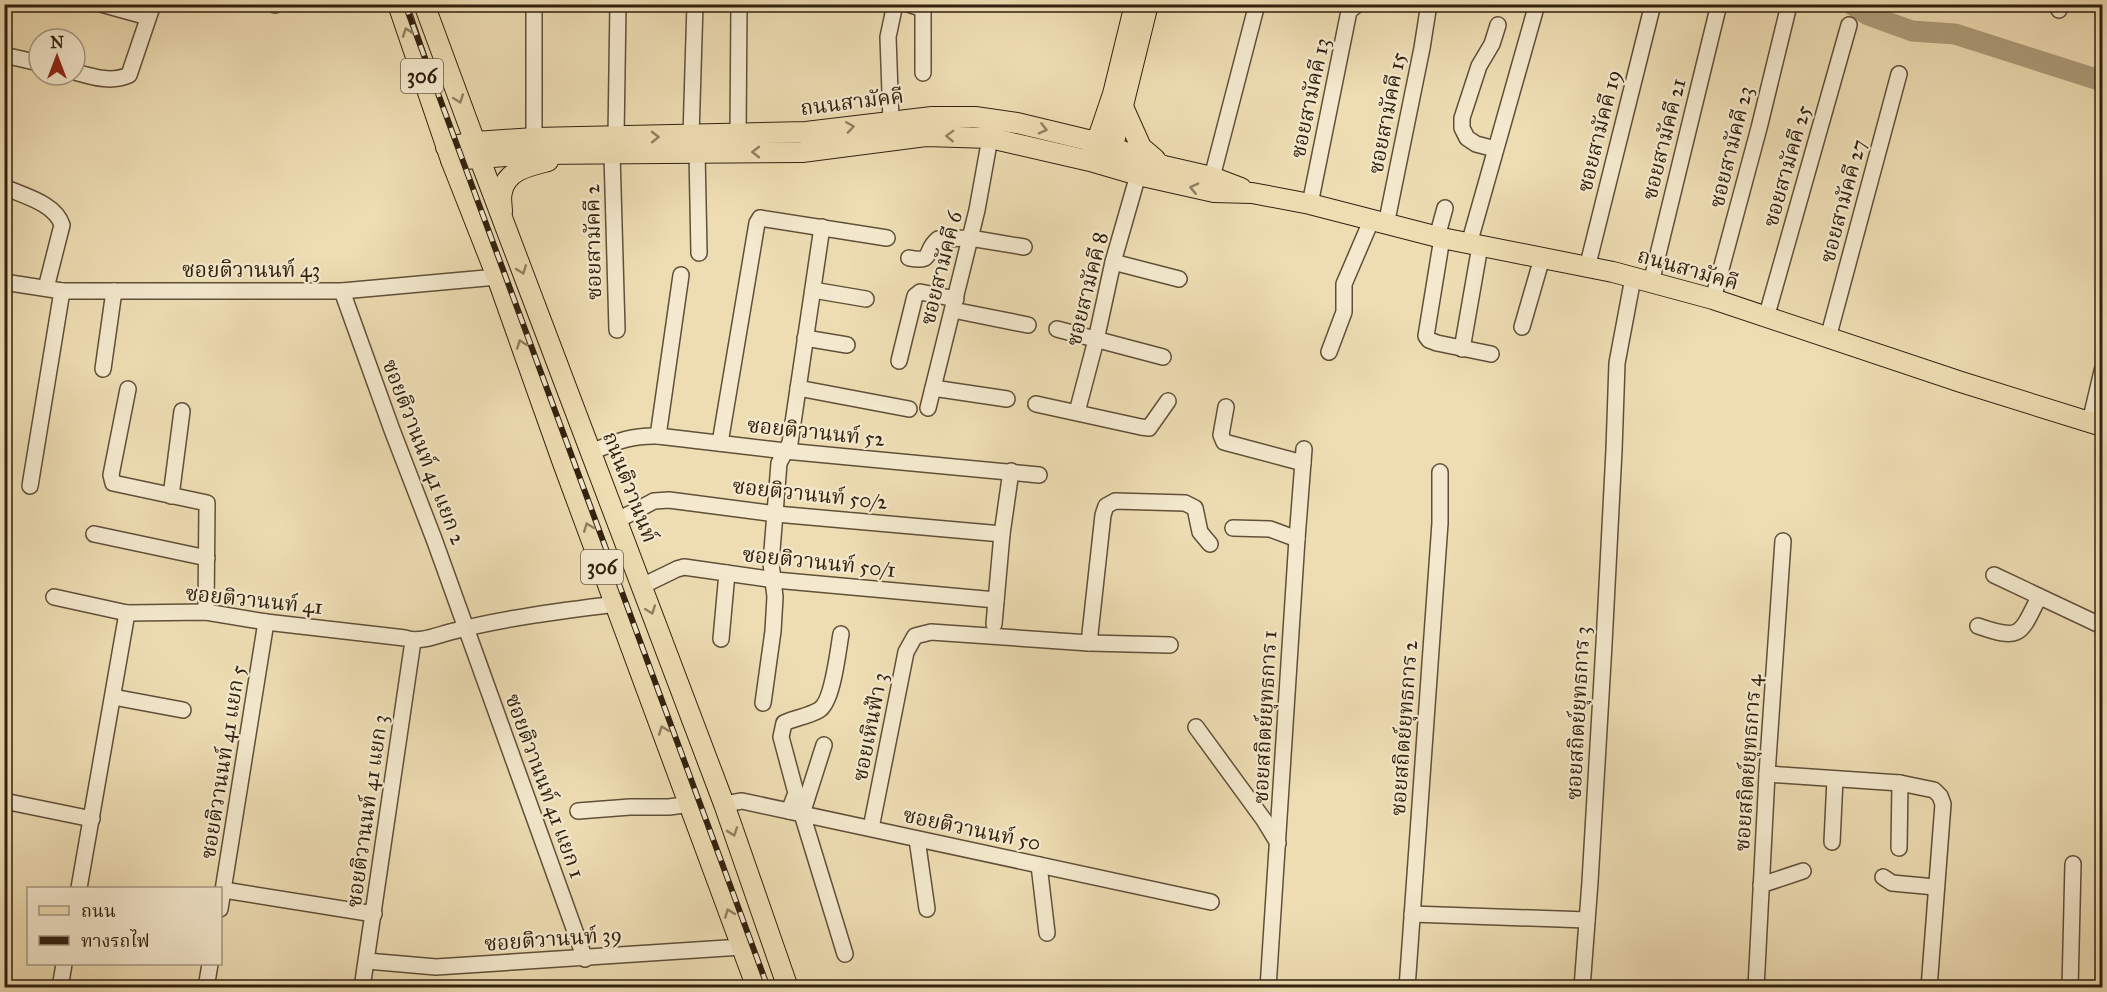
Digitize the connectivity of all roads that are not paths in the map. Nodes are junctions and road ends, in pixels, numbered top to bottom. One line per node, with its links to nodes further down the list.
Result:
1 (101, 4): 19 (street)
2 (398, 4): 38 (main road, 306, one-way to 2)
3 (424, 4): 36 (main road, ถนนติวานนท์ / 306, one-way to 36)
4 (534, 4): 30 (street)
5 (618, 4): 33 (street, ซอยสามัคคี 2)
6 (695, 4): 32 (street)
7 (740, 4): 29 (street)
8 (895, 4): 28 (street)
9 (908, 4): 24 (street)
10 (1134, 4): 34 (main road)
11 (1148, 4): 27 (main road)
12 (1257, 4): 43 (street)
13 (1358, 4): 46 (street, ซอยสามัคคี 13)
14 (1537, 4): 37 (street)
15 (1653, 4): 60 (street, ซอยสามัคคี 19)
16 (1719, 4): 64 (street, ซอยสามัคคี 21)
17 (1789, 5): 72 (street, ซอยสามัคคี 23)
18 (1428, 10): 49 (street, ซอยสามัคคี 15)
19 (151, 11): 26 (street)
20 (1498, 25): 37 (street)
21 (1849, 25): 74 (street, ซอยสามัคคี 25)
22 (4, 55): 23 (street)
23 (27, 60)
24 (923, 73)
25 (1899, 74): 80 (street, ซอยสามัคคี 27)
26 (87, 75)
27 (1124, 109): 34 (main road); 41 (main road)
28 (891, 121): 29 (main road, ถนนสามัคคี, one-way to 28); 34 (main road, ถนนสามัคคี, one-way to 34)
29 (738, 135): 32 (main road, ถนนสามัคคี)
30 (534, 138): 33 (main road, ถนนสามัคคี); 35 (main road, ถนนสามัคคี)
31 (990, 138): 32 (main road, ถนนสามัคคี, one-way to 32); 40 (main road, ถนนสามัคคี); 52 (street, ซอยสามัคคี 6)
32 (694, 144): 33 (main road, ถนนสามัคคี); 56 (street)
33 (614, 145): 39 (main road, ถนนสามัคคี); 78 (street, ซอยสามัคคี 2)
34 (1105, 145): 40 (main road); 41 (main road, ถนนสามัคคี)
35 (504, 147): 36 (main road, ถนนสามัคคี); 39 (main road, ถนนสามัคคี)
36 (477, 149): 38 (main road, ถนนสามัคคี); 48 (main road, ถนนติวานนท์ / 306)
37 (1495, 149): 54 (street)
38 (449, 153): 62 (main road, 306)
39 (582, 153): 48 (main road)
40 (1099, 164): 42 (main road, ถนนสามัคคี)
41 (1164, 166): 43 (main road, ถนนสามัคคี)
42 (1138, 175): 45 (main road, ถนนสามัคคี, one-way to 42); 59 (street, ซอยสามัคคี 8)
43 (1212, 177): 45 (main road, ถนนสามัคคี)
44 (4, 187): 66 (street)
45 (1252, 193): 46 (main road, ถนนสามัคคี)
46 (1310, 204): 49 (main road, ถนนสามัคคี)
47 (1445, 208): 53 (street)
48 (502, 215): 106 (main road, ถนนติวานนท์ / 306, one-way to 106)
49 (1379, 223): 53 (main road, ถนนสามัคคี); 84 (street, ซอยสามัคคี 15)
50 (822, 227): 51 (street); 67 (street); 104 (street)
51 (887, 238)
52 (970, 238): 55 (street); 57 (street); 73 (street, ซอยสามัคคี 6)
53 (1439, 238): 54 (main road, ถนนสามัคคี); 83 (street)
54 (1475, 245): 58 (main road, ถนนสามัคคี); 83 (street)
55 (1024, 247)
56 (699, 253)
57 (909, 258)
58 (1542, 258): 60 (main road, ถนนสามัคคี); 76 (street)
59 (1113, 262): 63 (street); 81 (street, ซอยสามัคคี 8)
60 (1587, 268): 64 (main road, ถนนสามัคคี)
61 (681, 275): 102 (street)
62 (497, 277): 70 (street, ซอยติวานนท์ 43); 128 (main road, 306, one-way to 62)
63 (1179, 279)
64 (1642, 280): 72 (main road, ถนนสามัคคี); 103 (street, ซอยสามัคคี 21)
65 (4, 282): 66 (street, ซอยติวานนท์ 43)
66 (46, 288): 68 (street, ซอยติวานนท์ 43)
67 (813, 290): 71 (street); 79 (street)
68 (62, 291): 69 (street, ซอยติวานนท์ 43); 110 (street)
69 (114, 291): 70 (street, ซอยติวานนท์ 43); 88 (street)
70 (342, 291): 135 (street, ซอยติวานนท์ 41 แยก 2)
71 (866, 299)
72 (1713, 299): 74 (main road, ถนนสามัคคี)
73 (954, 304): 75 (street); 87 (street); 91 (street, ซอยสามัคคี 6)
74 (1766, 318): 80 (main road, ถนนสามัคคี)
75 (1028, 325)
76 (1522, 327)
77 (1057, 329): 81 (street)
78 (616, 330)
79 (805, 338): 82 (street); 90 (street)
80 (1828, 338): 101 (main road, ถนนสามัคคี)
81 (1096, 340): 86 (street); 100 (street, ซอยสามัคคี 8)
82 (847, 345)
83 (1462, 349): 85 (street)
84 (1329, 352)
85 (1491, 354)
86 (1163, 357)
87 (899, 361)
88 (103, 369)
89 (2103, 371): 101 (street)
90 (798, 388): 98 (street); 105 (street)
91 (933, 388): 93 (street); 97 (street, ซอยสามัคคี 6)
92 (128, 389): 111 (street)
93 (1007, 399)
94 (1168, 400): 100 (street)
95 (1036, 404): 100 (street)
96 (1226, 407): 117 (street, ซอยสถิตย์ยุทธการ 1)
97 (927, 408)
98 (909, 409)
99 (182, 411): 111 (street)
100 (1077, 412)
101 (2096, 424)
102 (658, 436): 104 (street, ซอยติวานนท์ 52); 106 (street, ซอยติวานนท์ 52)
103 (1614, 441): 173 (street, ซอยสถิตย์ยุทธการ 3)
104 (720, 443): 105 (street, ซอยติวานนท์ 52)
105 (785, 451): 107 (street, ซอยติวานนท์ 52); 112 (street)
106 (591, 452): 113 (main road, ถนนติวานนท์ / 306)
107 (1011, 471): 109 (street, ซอยติวานนท์ 52); 116 (street)
108 (1440, 472): 172 (street, ซอยสถิตย์ยุทธการ 2)
109 (1039, 475)
110 (30, 486)
111 (171, 496): 120 (street)
112 (776, 514): 113 (street, ซอยติวานนท์ 50/2); 116 (street, ซอยติวานนท์ 50/2); 123 (street)
113 (618, 520): 124 (main road, ถนนติวานนท์ / 306)
114 (1233, 528): 117 (street)
115 (93, 534): 120 (street)
116 (1002, 534): 127 (street)
117 (1297, 539): 158 (street, ซอยสถิตย์ยุทธการ 1)
118 (1783, 540): 146 (street, ซอยสถิตย์ยุทธการ 4)
119 (1210, 544): 139 (street)
120 (207, 558): 129 (street)
121 (727, 573): 123 (street, ซอยติวานนท์ 50/1); 124 (street, ซอยติวานนท์ 50/1); 137 (street)
122 (1994, 575): 126 (street)
123 (775, 580): 127 (street, ซอยติวานนท์ 50/1); 142 (street)
124 (642, 586): 151 (main road, ถนนติวานนท์ / 306, one-way to 151)
125 (54, 597): 130 (street, ซอยติวานนท์ 41)
126 (2039, 597): 133 (street); 134 (street)
127 (996, 600): 132 (street)
128 (616, 604): 135 (street, ซอยติวานนท์ 41); 150 (main road, 306, one-way to 128)
129 (206, 612): 130 (street, ซอยติวานนท์ 41); 131 (street, ซอยติวานนท์ 41)
130 (127, 613): 141 (street)
131 (266, 622): 138 (street, ซอยติวานนท์ 41); 167 (street, ซอยติวานนท์ 41 แยก 5)
132 (994, 624)
133 (1978, 626)
134 (2103, 626)
135 (465, 628): 138 (street, ซอยติวานนท์ 41); 177 (street, ซอยติวานนท์ 41 แยก 1)
136 (841, 634): 153 (street)
137 (721, 639)
138 (413, 641): 171 (street, ซอยติวานนท์ 41 แยก 3)
139 (1089, 643): 140 (street); 155 (street, ซอยเหินฟ้า 3)
140 (1170, 645)
141 (113, 697): 143 (street); 154 (street)
142 (763, 703)
143 (183, 710)
144 (1197, 727): 158 (street)
145 (824, 745): 153 (street)
146 (1767, 774): 147 (street); 164 (street, ซอยสถิตย์ยุทธการ 4)
147 (1835, 779): 148 (street); 157 (street)
148 (1900, 783): 159 (street); 166 (street)
149 (4, 801): 154 (street)
150 (691, 804): 152 (street); 175 (main road, 306, one-way to 150)
151 (724, 804): 153 (street, ซอยติวานนท์ 50); 185 (main road, ถนนติวานนท์ / 306, one-way to 185)
152 (578, 811)
153 (796, 812): 155 (street, ซอยติวานนท์ 50); 176 (street)
154 (92, 819): 165 (street)
155 (871, 828): 156 (street, ซอยติวานนท์ 50)
156 (917, 839): 161 (street, ซอยติวานนท์ 50); 170 (street)
157 (1832, 842)
158 (1278, 843): 186 (street, ซอยสถิตย์ยุทธการ 1)
159 (1899, 848)
160 (2073, 864): 191 (street)
161 (1039, 865): 169 (street, ซอยติวานนท์ 50); 174 (street)
162 (1803, 871): 164 (street)
163 (1883, 877): 166 (street)
164 (1761, 885): 189 (street, ซอยสถิตย์ยุทธการ 4)
165 (79, 887)
166 (1935, 887): 190 (street)
167 (224, 890): 168 (street, ซอยติวานนท์ 41 แยก 5); 171 (street)
168 (222, 900)
169 (1211, 902)
170 (927, 909)
171 (374, 914): 178 (street, ซอยติวานนท์ 41 แยก 3)
172 (1412, 915): 173 (street); 187 (street, ซอยสถิตย์ยุทธการ 2)
173 (1587, 920): 188 (street, ซอยสถิตย์ยุทธการ 3)
174 (1047, 933)
175 (742, 947): 177 (street, ซอยติวานนท์ 39); 184 (main road, 306)
176 (845, 954)
177 (585, 959): 178 (street, ซอยติวานนท์ 39)
178 (367, 961): 183 (street, ซอยติวานนท์ 41 แยก 3)
179 (64, 965): 181 (street)
180 (210, 965): 182 (street)
181 (60, 987)
182 (206, 987)
183 (362, 987)
184 (757, 987)
185 (788, 987)
186 (1268, 987)
187 (1407, 987)
188 (1581, 987)
189 (1756, 987)
190 (1929, 987)
191 (2070, 987)

